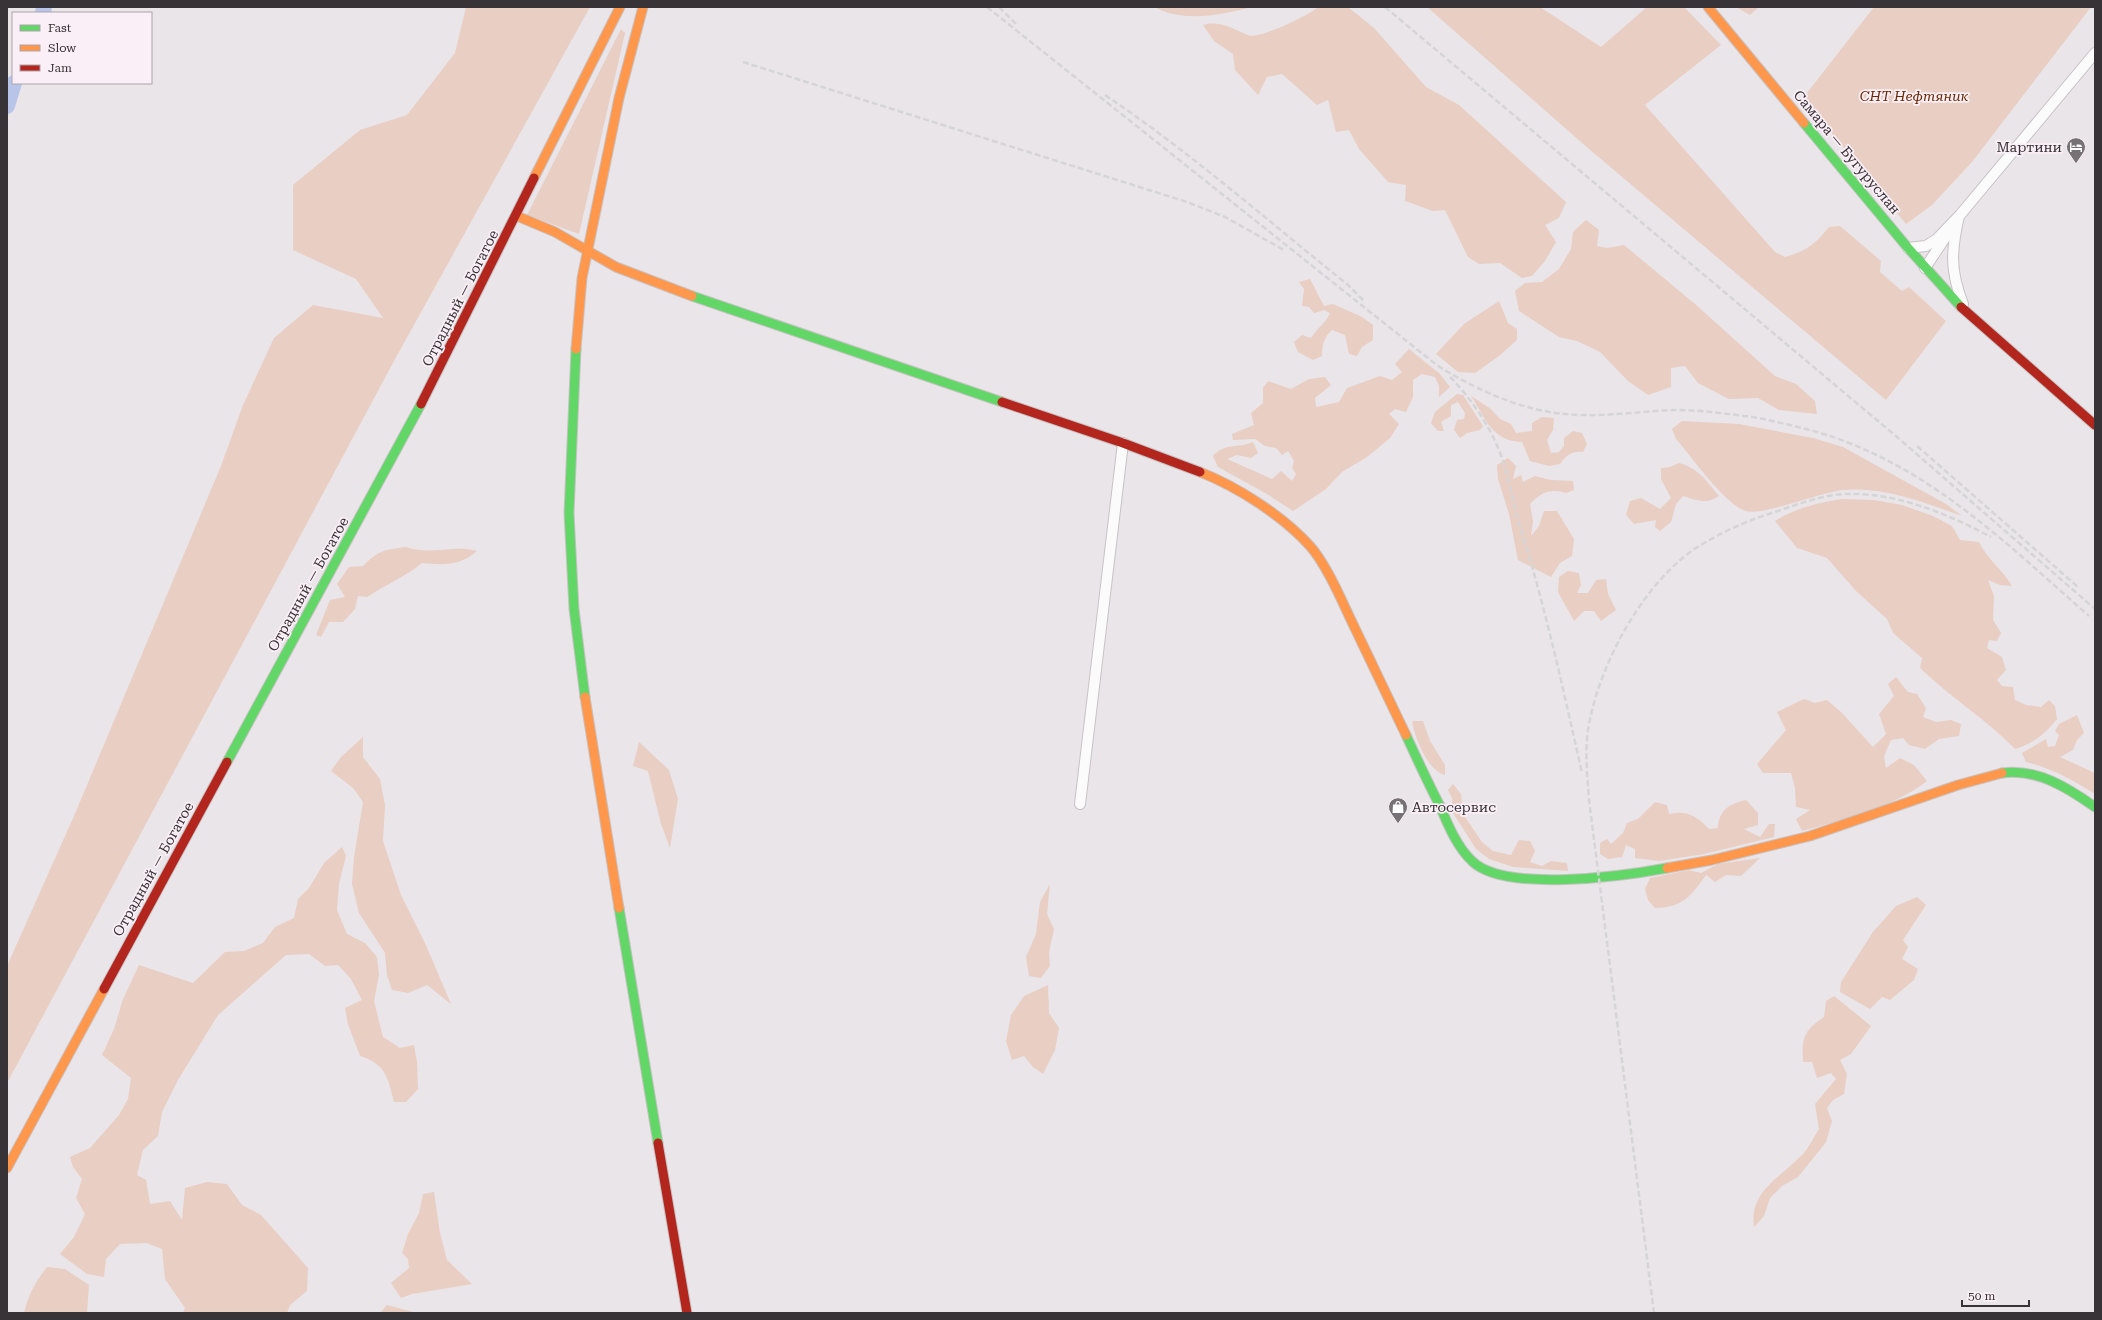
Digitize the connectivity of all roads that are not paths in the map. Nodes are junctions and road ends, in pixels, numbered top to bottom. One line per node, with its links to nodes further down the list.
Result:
1 (620, 7): 6 (street, Отрадный — Богатое)
2 (643, 7): 8 (street)
3 (1708, 7): 7 (street, Самара — Бугуруслан)
4 (2095, 53): 5 (street)
5 (1960, 214): 7 (street); 9 (street); 10 (street)
6 (517, 216): 8 (street); 15 (street, Отрадный — Богатое)
7 (1908, 248): 9 (street, Самара — Бугуруслан)
8 (587, 251): 12 (street); 16 (street)
9 (1925, 268): 10 (street, Самара — Бугуруслан)
10 (1966, 313): 11 (street, Самара — Бугуруслан)
11 (2095, 426)
12 (1123, 444): 13 (street); 14 (street)
13 (1080, 804)
14 (2095, 807)
15 (7, 1168)
16 (687, 1313)

